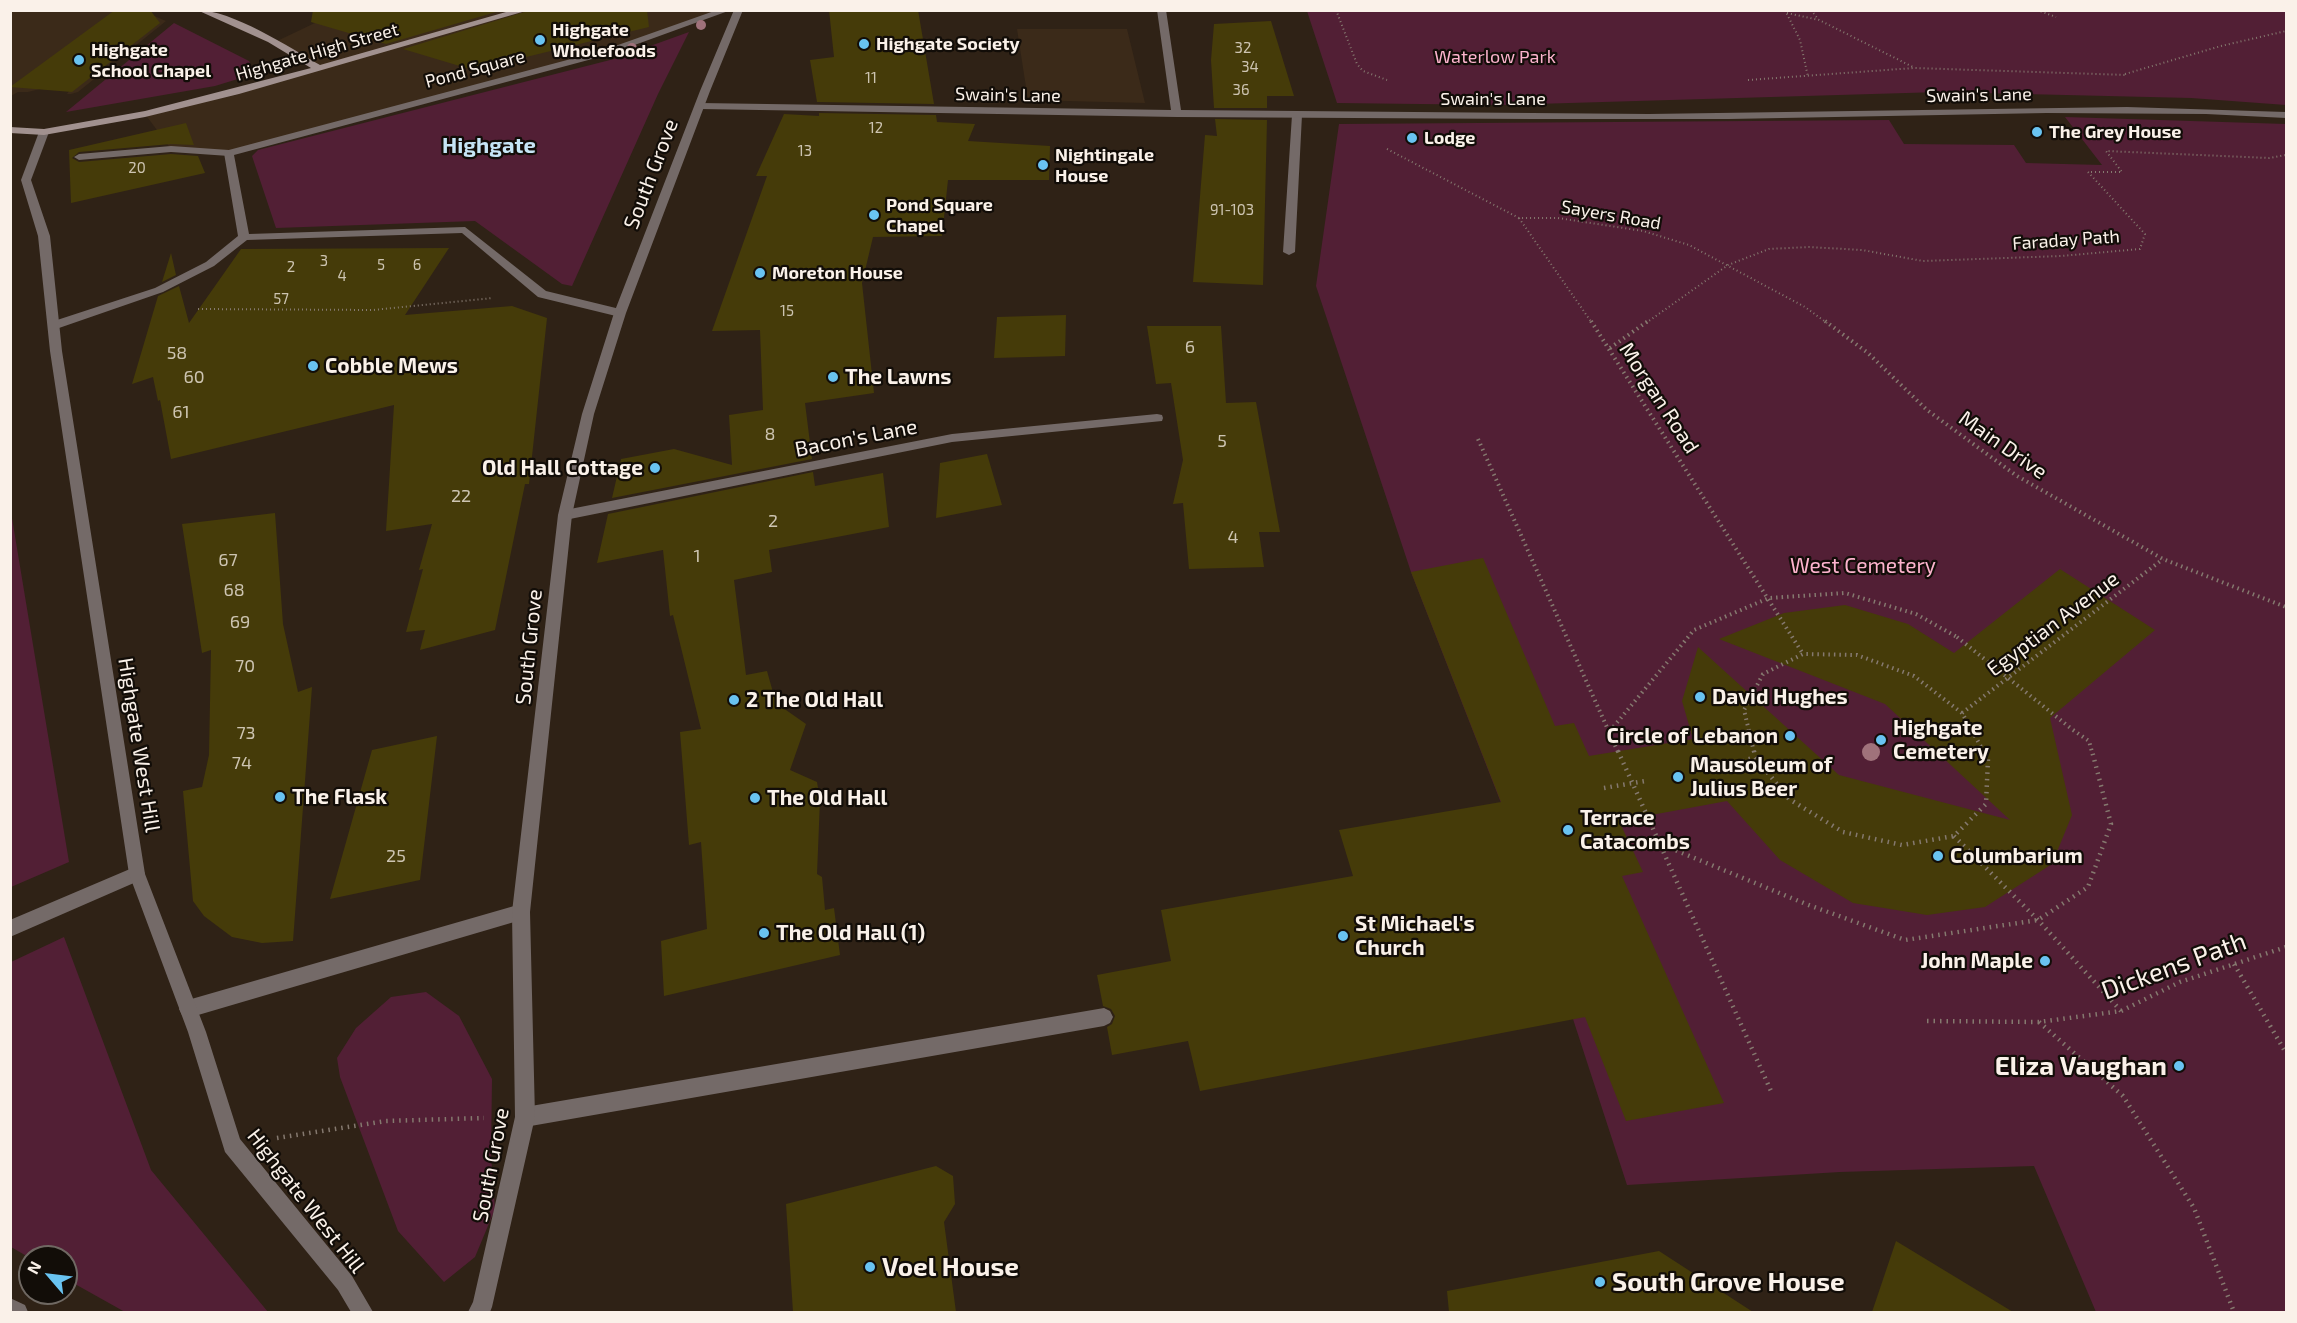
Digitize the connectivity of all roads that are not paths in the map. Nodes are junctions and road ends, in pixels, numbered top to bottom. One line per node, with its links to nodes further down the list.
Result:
1 (201, 10): 6 (main road)
2 (525, 10): 6 (main road, Highgate High Street)
3 (727, 10): 13 (street, Pond Square)
4 (739, 10): 7 (street, South Grove)
5 (1161, 10): 8 (street)
6 (318, 68): 12 (main road, Highgate High Street)
7 (700, 106): 8 (street, Swain's Lane); 17 (street, South Grove)
8 (1177, 114): 9 (street, Swain's Lane)
9 (1296, 115): 10 (street, Swain's Lane); 16 (street)
10 (2286, 116)
11 (10, 130): 12 (main road, Highgate High Street)
12 (44, 132): 18 (street, Highgate West Hill)
13 (229, 153): 14 (street, Pond Square); 15 (street)
14 (79, 157)
15 (244, 237): 17 (street); 18 (street)
16 (1289, 252)
17 (620, 313): 20 (street, South Grove)
18 (55, 325): 21 (street, Highgate West Hill)
19 (1157, 418): 20 (street, Bacon's Lane)
20 (565, 515): 22 (street, South Grove)
21 (137, 874): 23 (street); 24 (street, Highgate West Hill)
22 (521, 912): 24 (street); 26 (street, South Grove)
23 (10, 929)
24 (188, 1009): 29 (street, Highgate West Hill)
25 (1104, 1017): 26 (street)
26 (525, 1117): 30 (street, South Grove)
27 (10, 1308): 28 (street)
28 (18, 1312)
29 (363, 1312)
30 (478, 1312)

